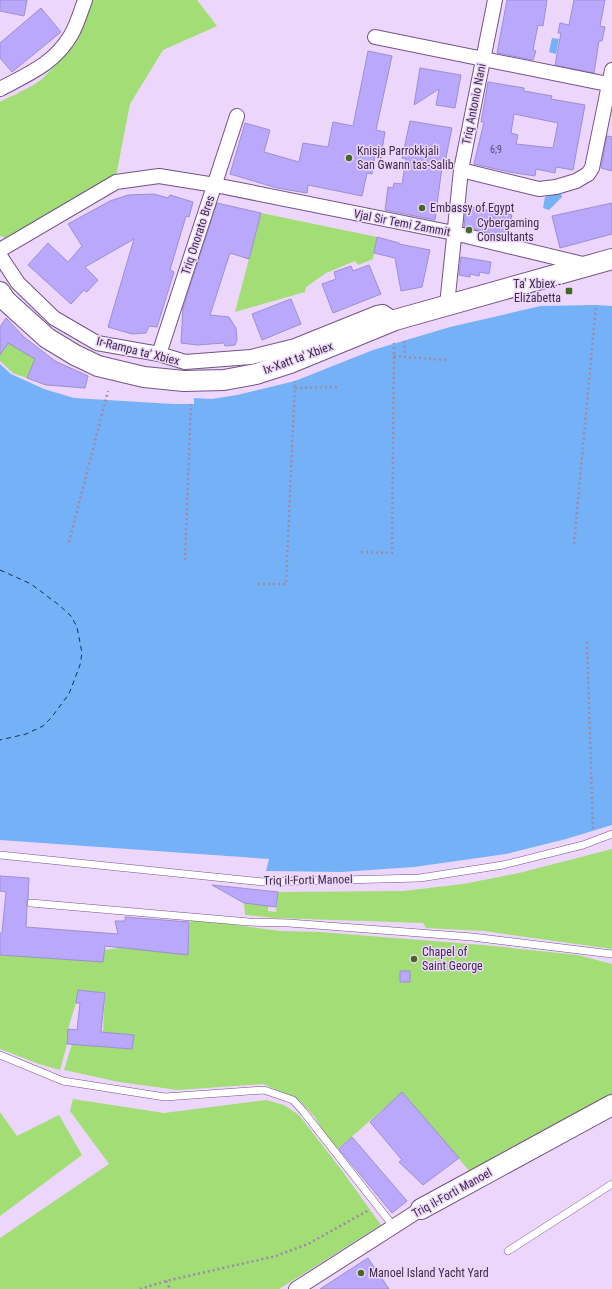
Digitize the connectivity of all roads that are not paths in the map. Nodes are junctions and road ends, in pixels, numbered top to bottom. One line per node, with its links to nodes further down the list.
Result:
1 (85, 0): 7 (street)
2 (495, 0): 4 (street, Triq Antonio Nani)
3 (376, 37): 4 (street)
4 (482, 59): 6 (street); 9 (street, Triq Antonio Nani)
5 (612, 70): 6 (street)
6 (610, 84): 9 (street)
7 (0, 89)
8 (237, 116): 10 (street, Triq Onorato Bres)
9 (461, 170): 11 (street, Triq Antonio Nani)
10 (215, 185): 11 (street, Vjal Sir Temi Zammit); 12 (street, Vjal Sir Temi Zammit); 19 (street, Triq Onorato Bres)
11 (454, 233): 15 (street, Vjal Sir Temi Zammit); 17 (street, Triq Antonio Nani)
12 (0, 250)
13 (0, 256): 19 (street, Ir-Rampa ta' Xbiex)
14 (612, 259): 15 (main road, Ix-Xatt ta' Xbiex)
15 (587, 265): 17 (main road, Ix-Xatt ta' Xbiex)
16 (0, 292): 18 (main road, Ix-Xatt ta' Xbiex)
17 (447, 305): 18 (main road, Ix-Xatt ta' Xbiex)
18 (395, 320): 19 (street, Ir-Rampa ta' Xbiex)
19 (159, 354)
20 (612, 834): 21 (lane, Triq il-Forti Manoel)
21 (0, 855)
22 (31, 903): 23 (lane)
23 (612, 954)
24 (0, 1055): 28 (lane)
25 (612, 1105): 27 (main road, Triq il-Forti Manoel)
26 (612, 1184): 29 (lane)
27 (420, 1209): 28 (street, Triq il-Forti Manoel)
28 (394, 1227): 30 (street, Triq il-Forti Manoel)
29 (508, 1251)
30 (296, 1289)

